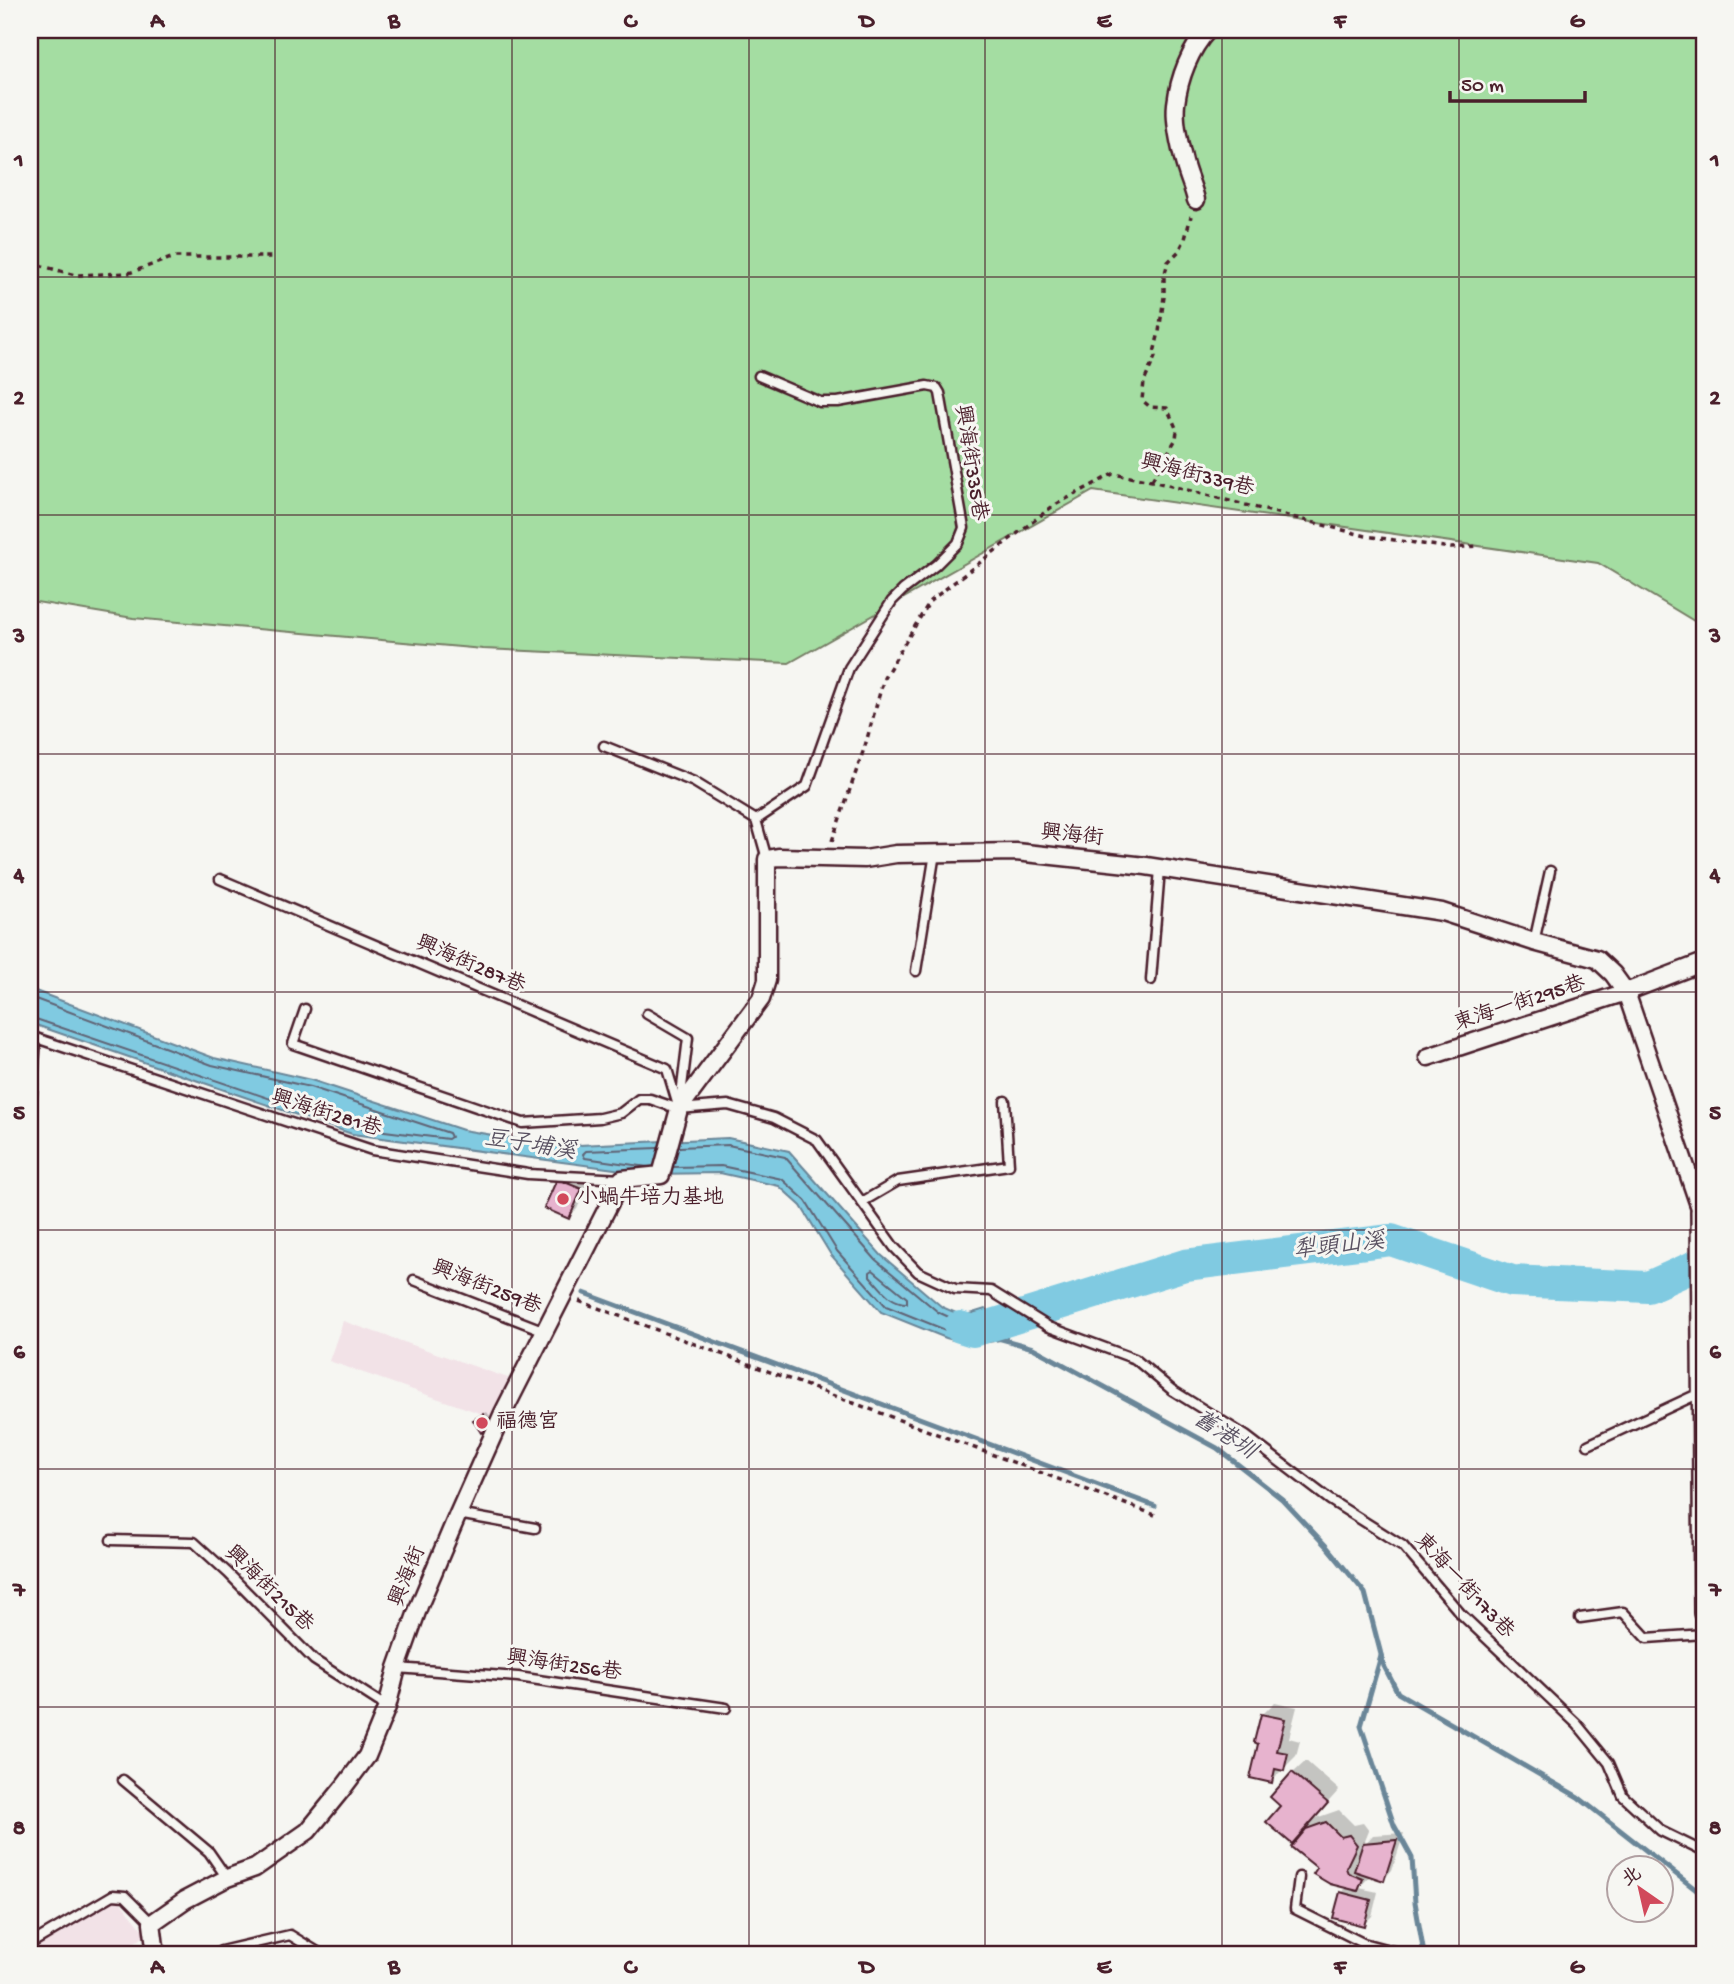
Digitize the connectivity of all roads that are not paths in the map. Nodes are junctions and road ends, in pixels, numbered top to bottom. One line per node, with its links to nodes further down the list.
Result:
1 (1208, 30): 2 (street)
2 (1196, 200)
3 (759, 376): 5 (lane, 興海街335巷)
4 (604, 746): 5 (lane)
5 (756, 820): 7 (lane)
6 (935, 853): 7 (street, 興海街); 8 (street, 興海街); 13 (lane)
7 (767, 859): 21 (street)
8 (1160, 869): 11 (street, 興海街); 14 (lane)
9 (1550, 871): 11 (lane)
10 (220, 879): 21 (lane, 興海街287巷)
11 (1534, 942): 15 (street, 興海街)
12 (1704, 962): 15 (street, 東海一街295巷)
13 (916, 971)
14 (1151, 980)
15 (1626, 992): 19 (street, 東海一街295巷); 25 (street)
16 (305, 1009): 21 (lane)
17 (647, 1014): 21 (lane)
18 (33, 1037): 22 (lane); 23 (lane, 興海街281巷)
19 (1428, 1057)
20 (1005, 1101): 24 (lane)
21 (679, 1109): 23 (street); 24 (lane)
22 (30, 1119)
23 (622, 1179): 27 (street, 興海街)
24 (862, 1202): 40 (lane, 東海一街173巷)
25 (1703, 1209): 28 (street)
26 (414, 1280): 27 (lane, 興海街259巷)
27 (545, 1331): 30 (street, 興海街)
28 (1702, 1392): 29 (lane); 33 (street)
29 (1588, 1445)
30 (458, 1514): 31 (lane); 36 (street, 興海街)
31 (535, 1528)
32 (111, 1540): 37 (lane, 興海街215巷)
33 (1704, 1613)
34 (1580, 1618): 35 (lane)
35 (1704, 1634)
36 (397, 1668): 37 (street, 興海街); 38 (lane, 興海街256巷)
37 (387, 1707): 42 (street, 興海街)
38 (726, 1708)
39 (123, 1780): 42 (lane)
40 (1704, 1852)
41 (1300, 1877): 48 (lane)
42 (227, 1878): 43 (street, 興海街)
43 (152, 1923): 44 (lane); 45 (street)
44 (30, 1944)
45 (156, 1954)
46 (216, 1954): 47 (lane)
47 (321, 1954)
48 (1404, 1954)

